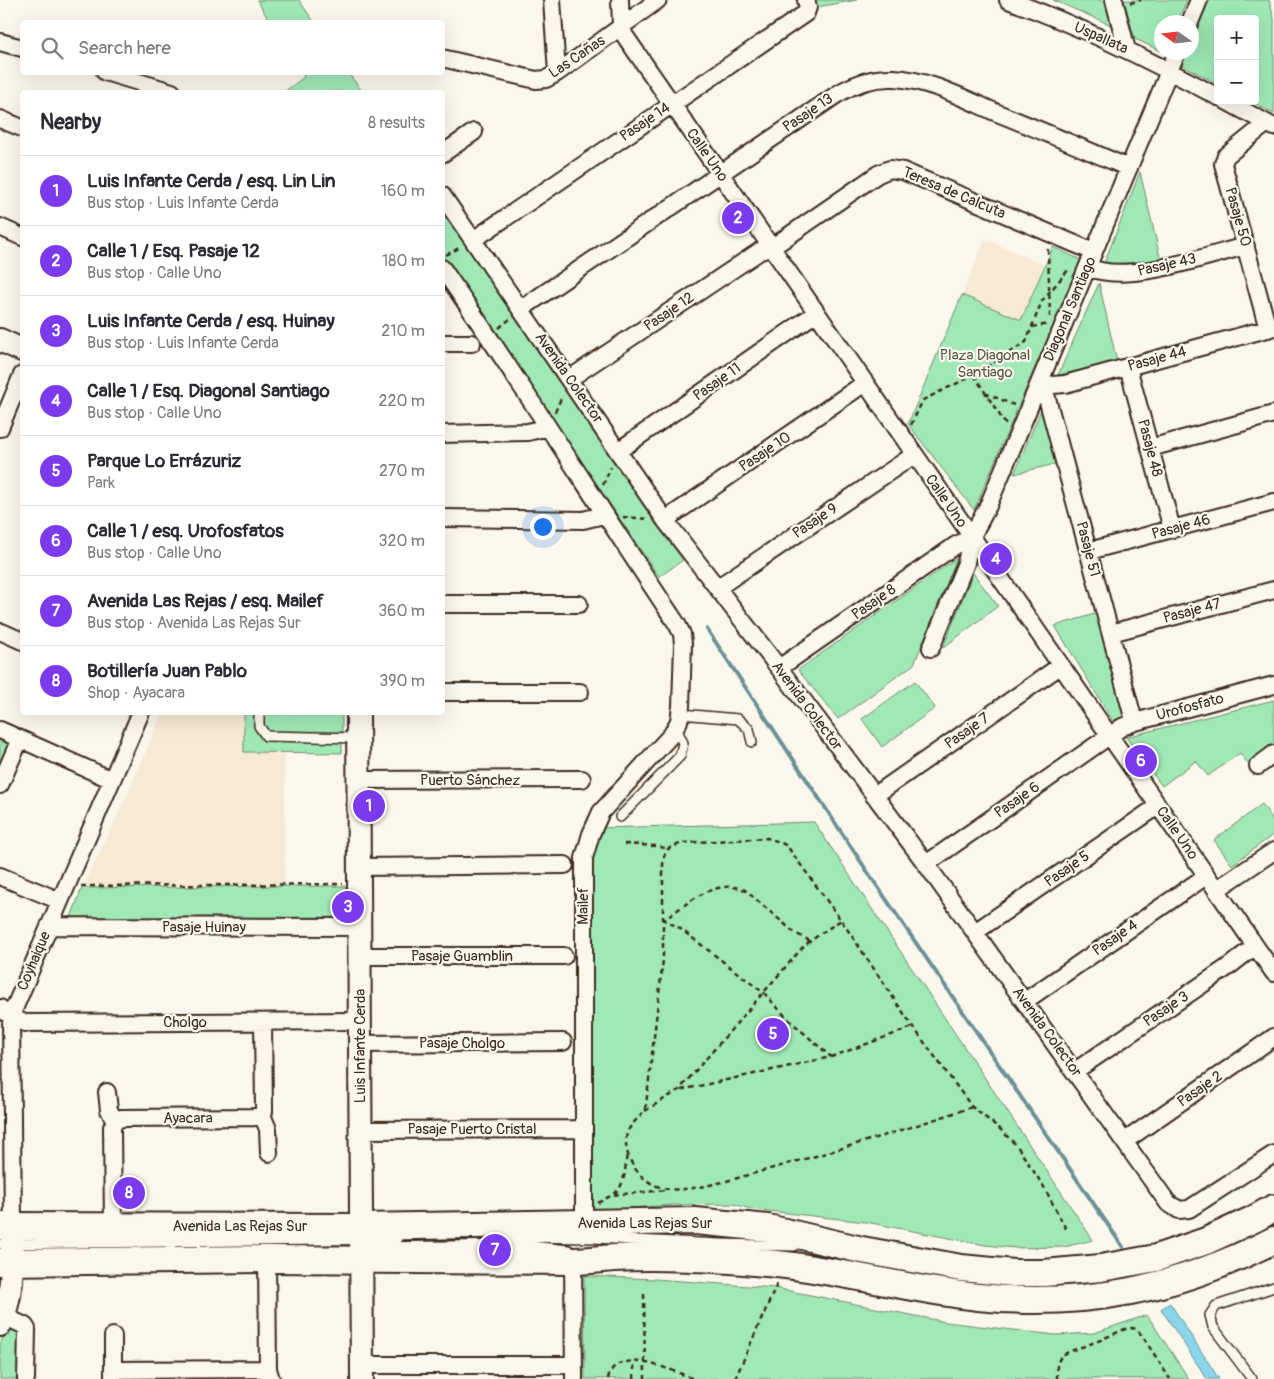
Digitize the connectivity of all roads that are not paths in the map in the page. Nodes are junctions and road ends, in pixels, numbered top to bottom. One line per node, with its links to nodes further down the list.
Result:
1 (552, 0): 17 (street)
2 (620, 0): 10 (street)
3 (658, 0): 10 (street, Las Cañas)
4 (806, 0): 21 (street, Pasaje 14)
5 (1008, 0): 8 (street, Uspallata)
6 (1114, 0): 13 (street)
7 (1199, 0): 9 (street)
8 (1028, 4): 13 (street, Uspallata)
9 (1193, 15)
10 (621, 26): 17 (street, Las Cañas); 21 (street, Calle Uno)
11 (2, 45): 12 (street)
12 (20, 48)
13 (1127, 50): 16 (street, Uspallata)
14 (445, 59): 17 (street, Las Cañas)
15 (1174, 60): 16 (street, Diagonal Santiago)
16 (1170, 71): 20 (street, Uspallata); 28 (street, Diagonal Santiago)
17 (557, 73)
18 (113, 75): 19 (street)
19 (146, 89)
20 (1214, 94)
21 (672, 104): 29 (street, Calle Uno); 33 (street, Pasaje 14)
22 (1233, 105): 24 (street)
23 (0, 119): 25 (street)
24 (1270, 125): 34 (street, Pasaje 50)
25 (20, 127)
26 (474, 132): 27 (street)
27 (445, 152)
28 (1129, 168): 29 (street, Pasaje 13); 36 (street, Diagonal Santiago)
29 (720, 174): 35 (street, Calle Uno); 39 (street, Pasaje 13)
30 (445, 198): 33 (street, Avenida Colector)
31 (0, 227): 32 (street)
32 (20, 236)
33 (474, 240): 39 (street, Avenida Colector)
34 (1246, 246): 37 (street, Pasaje 43); 41 (street, Pasaje 50)
35 (771, 248): 36 (street, Teresa de Calcuta); 40 (street, Calle Uno); 48 (street, Pasaje 12)
36 (1094, 252): 37 (street, Diagonal Santiago)
37 (1088, 267): 49 (street, Diagonal Santiago)
38 (445, 272): 52 (street)
39 (521, 309): 48 (street, Avenida Colector)
40 (816, 313): 50 (street, Calle Uno); 56 (street, Pasaje 11)
41 (1271, 328): 46 (street, Pasaje 44)
42 (0, 340): 45 (street)
43 (445, 343): 44 (street)
44 (472, 343)
45 (20, 349)
46 (1128, 367): 49 (street, Pasaje 44); 55 (street, Pasaje 48)
47 (20, 380): 53 (street)
48 (569, 380): 56 (street, Avenida Colector)
49 (1040, 382): 63 (street, Diagonal Santiago); 64 (street, Pasaje 51)
50 (864, 384): 57 (street, Calle Uno); 61 (street, Pasaje 10)
51 (1274, 414): 55 (street)
52 (548, 427): 54 (street); 59 (street)
53 (0, 428)
54 (445, 434)
55 (1150, 448): 62 (street, Pasaje 48)
56 (618, 451): 61 (street, Avenida Colector)
57 (914, 455): 63 (street, Calle Uno); 65 (street, Pasaje 9)
58 (1274, 502): 62 (street, Pasaje 46)
59 (600, 509): 60 (street); 82 (street)
60 (445, 518)
61 (665, 520): 65 (street, Avenida Colector)
62 (1172, 529): 64 (street, Pasaje 46)
63 (971, 538): 72 (street, Diagonal Santiago); 73 (street, Calle Uno); 74 (street, Pasaje 8)
64 (1089, 551): 70 (street, Pasaje 51)
65 (717, 588): 74 (street, Avenida Colector)
66 (1274, 590): 70 (street, Pasaje 47)
67 (445, 604): 68 (street)
68 (579, 604)
69 (2, 632): 71 (street)
70 (1111, 633): 81 (street, Pasaje 51)
71 (20, 640)
72 (930, 648)
73 (1060, 666): 84 (street, Calle Uno); 94 (street, Pasaje 7)
74 (779, 668): 94 (street, Avenida Colector)
75 (1274, 685): 84 (street, Urofosfato)
76 (445, 692): 77 (street)
77 (580, 692)
78 (139, 715): 91 (street, Coyhaique)
79 (259, 715): 85 (lane)
80 (358, 715): 85 (street, Luis Infante Cerda)
81 (1133, 717)
82 (679, 721): 87 (lane); 96 (lane); 124 (street, Mailef)
83 (0, 730): 86 (street)
84 (1109, 736): 95 (street, Calle Uno); 98 (street, Pasaje 6)
85 (358, 738): 92 (street, Luis Infante Cerda)
86 (20, 739): 91 (street); 93 (street)
87 (752, 742)
88 (1274, 754): 89 (street)
89 (1258, 766)
90 (582, 779): 92 (street, Puerto Sánchez)
91 (112, 780): 104 (street, Coyhaique)
92 (359, 780): 100 (street, Luis Infante Cerda)
93 (0, 785)
94 (874, 796): 98 (street, Avenida Colector)
95 (1158, 806): 102 (street, Calle Uno); 107 (street, Pasaje 5)
96 (620, 817)
97 (1274, 851): 103 (street)
98 (926, 864): 107 (street, Avenida Colector)
99 (565, 865): 100 (street)
100 (359, 875): 106 (street, Luis Infante Cerda)
101 (0, 876): 104 (street)
102 (1206, 876): 103 (street, Calle Uno); 112 (street, Pasaje 4)
103 (1216, 890): 108 (street, Calle Uno)
104 (60, 902): 105 (street, Coyhaique)
105 (49, 926): 106 (street, Pasaje Huinay); 113 (street, Coyhaique)
106 (359, 927): 109 (street, Luis Infante Cerda)
107 (975, 932): 112 (street, Avenida Colector)
108 (1256, 946): 111 (street, Calle Uno); 119 (street, Pasaje 3)
109 (360, 956): 110 (street, Pasaje Guamblin); 114 (street, Luis Infante Cerda)
110 (564, 956)
111 (1271, 964)
112 (1025, 1001): 119 (street, Avenida Colector)
113 (6, 1012): 115 (street, Cholgo); 121 (street, Coyhaique)
114 (360, 1021): 115 (street, Cholgo); 118 (street, Luis Infante Cerda)
115 (264, 1022): 122 (street)
116 (1274, 1037): 126 (street, Pasaje 2)
117 (563, 1042): 118 (street, Pasaje Cholgo)
118 (360, 1044): 125 (street, Luis Infante Cerda)
119 (1075, 1071): 126 (street, Avenida Colector)
120 (107, 1092): 123 (street)
121 (6, 1114): 132 (street, Coyhaique)
122 (262, 1115): 123 (street, Ayacara); 127 (street)
123 (115, 1121): 131 (street)
124 (584, 1128): 125 (street, Pasaje Puerto Cristal); 130 (street, Mailef)
125 (360, 1130): 134 (street, Luis Infante Cerda)
126 (1125, 1141): 128 (street, Avenida Colector)
127 (269, 1153)
128 (1274, 1154)
129 (1274, 1208): 135 (main road, Avenida Las Rejas Sur)
130 (584, 1215): 134 (main road, Avenida Las Rejas Sur); 135 (main road, Avenida Las Rejas Sur)
131 (113, 1226): 132 (main road, Avenida Las Rejas Sur); 134 (main road, Avenida Las Rejas Sur)
132 (6, 1238): 134 (lane); 137 (main road, Avenida Las Rejas Sur); 140 (street, Coyhaique)
133 (1274, 1240): 136 (main road, Avenida Las Rejas Sur)
134 (361, 1244): 135 (lane); 136 (lane); 137 (main road, Avenida Las Rejas Sur); 138 (main road, Avenida Las Rejas Sur); 142 (street, Luis Infante Cerda)
135 (862, 1250)
136 (615, 1258): 138 (main road, Avenida Las Rejas Sur)
137 (267, 1259): 145 (street)
138 (573, 1261): 143 (street)
139 (1274, 1287): 147 (lane)
140 (2, 1320): 146 (street, Coyhaique)
141 (113, 1336): 144 (street)
142 (362, 1372): 143 (street)
143 (574, 1372)
144 (113, 1374): 145 (street)
145 (269, 1374)
146 (26, 1379)
147 (1252, 1379)

